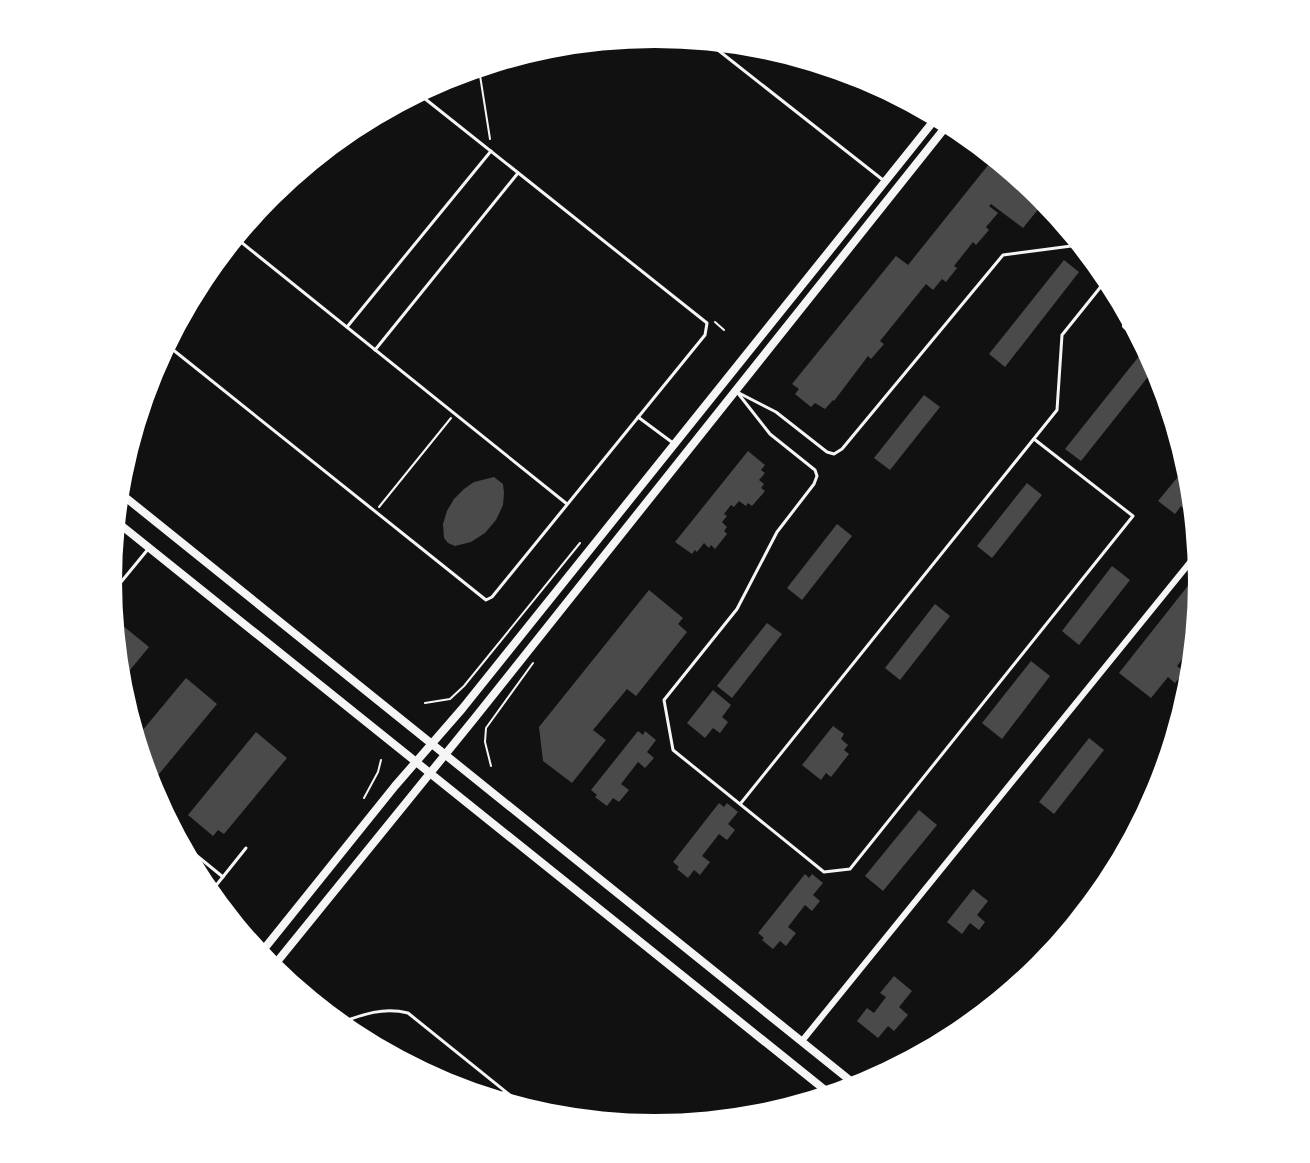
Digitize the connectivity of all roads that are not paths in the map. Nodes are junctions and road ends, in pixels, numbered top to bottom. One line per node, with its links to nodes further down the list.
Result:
1 (721, 53): 7 (lane)
2 (426, 100): 5 (lane)
3 (931, 125): 7 (main road)
4 (942, 132): 14 (main road)
5 (491, 151): 6 (lane); 11 (lane)
6 (518, 173): 12 (lane); 15 (lane)
7 (885, 181): 17 (main road)
8 (243, 244): 11 (lane)
9 (1069, 246): 14 (lane)
10 (1100, 287): 16 (lane)
11 (347, 327): 12 (lane)
12 (375, 350): 19 (lane)
13 (175, 351): 19 (lane)
14 (736, 391): 25 (main road); 28 (lane)
15 (638, 417): 17 (lane); 19 (lane)
16 (1034, 439): 28 (lane); 28 (lane)
17 (674, 444): 24 (main road)
18 (128, 499): 24 (main road)
19 (567, 504)
20 (125, 528): 21 (main road)
21 (149, 548): 23 (lane); 26 (main road)
22 (1188, 565): 36 (street)
23 (122, 581)
24 (433, 743): 25 (main road); 26 (main road)
25 (446, 755): 27 (main road); 36 (main road)
26 (417, 761): 27 (main road); 33 (main road)
27 (430, 773): 34 (main road); 38 (main road)
28 (741, 803)
29 (246, 848): 31 (lane)
30 (198, 857): 31 (lane)
31 (223, 877): 32 (lane)
32 (216, 885)
33 (266, 946)
34 (279, 960)
35 (350, 1019): 39 (lane)
36 (802, 1041): 37 (main road)
37 (848, 1078)
38 (823, 1088)
39 (504, 1091): 40 (lane)
40 (508, 1094)

